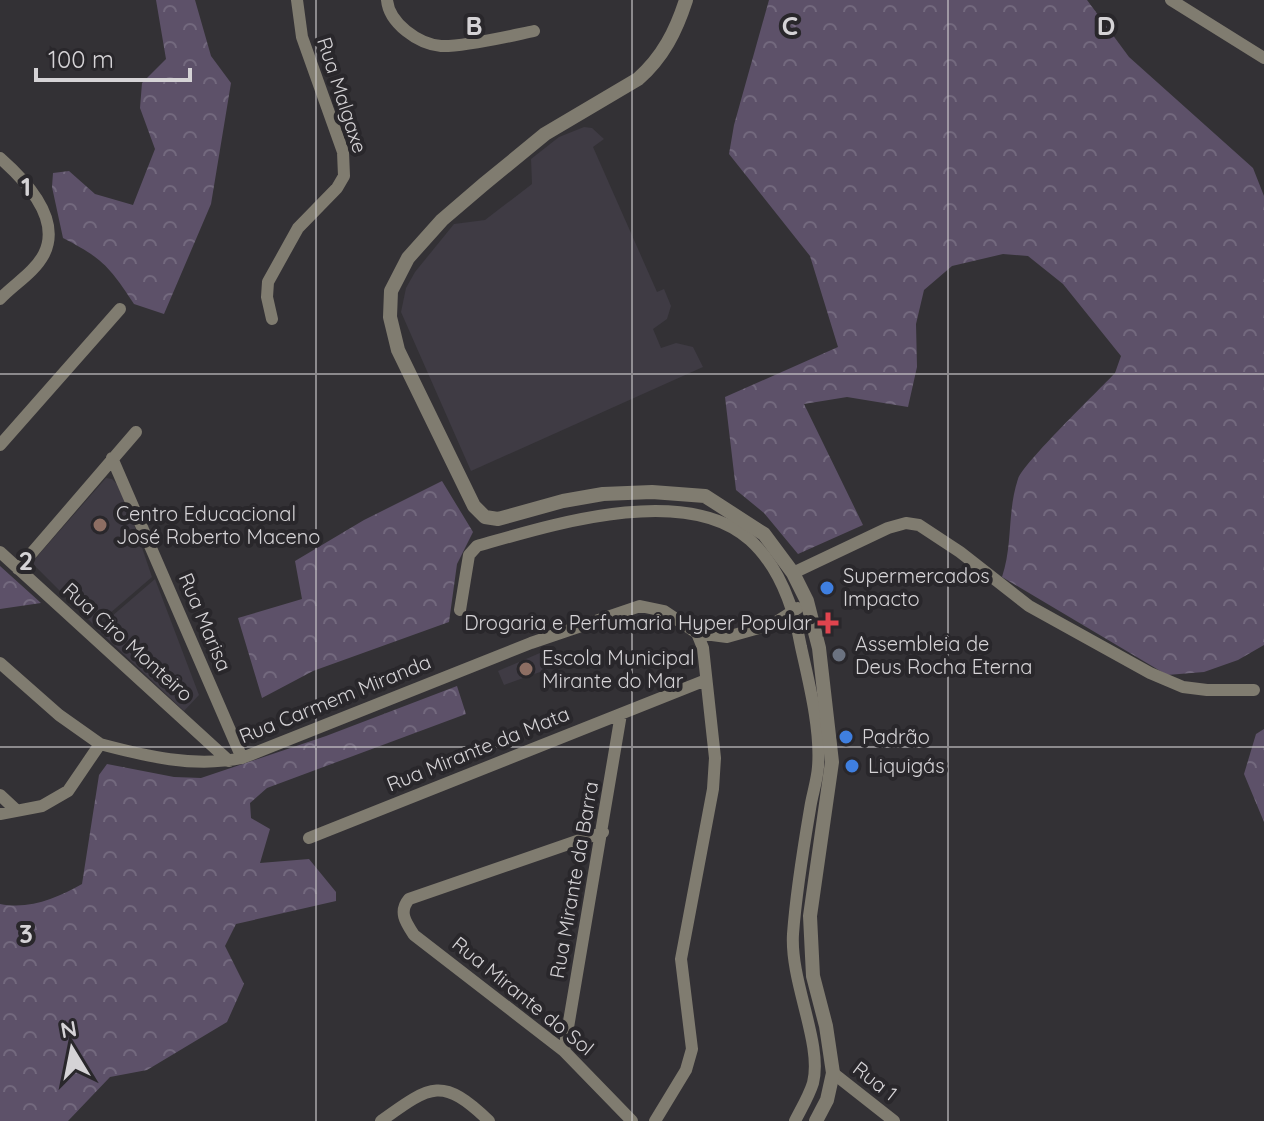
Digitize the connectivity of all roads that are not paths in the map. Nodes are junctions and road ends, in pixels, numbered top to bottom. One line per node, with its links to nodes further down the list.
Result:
1 (297, 0): 10 (street, Rua Malgaxe)
2 (387, 0): 5 (street)
3 (686, 0): 14 (street)
4 (1171, 0): 6 (street)
5 (534, 31)
6 (1264, 58)
7 (0, 158): 8 (street)
8 (2, 294)
9 (120, 309): 12 (street)
10 (272, 319)
11 (136, 432): 13 (street)
12 (0, 445)
13 (112, 458): 17 (street); 28 (street, Rua Marisa)
14 (652, 492): 15 (street); 18 (street)
15 (653, 510): 20 (street); 21 (street)
16 (0, 552): 17 (street, Rua Ciro Monteiro)
17 (18, 569): 28 (street, Rua Ciro Monteiro)
18 (793, 573): 19 (street); 25 (street)
19 (807, 601): 21 (street); 35 (street)
20 (460, 610)
21 (794, 610): 22 (street); 40 (street)
22 (697, 633): 24 (street); 28 (street, Rua Carmem Miranda)
23 (0, 663): 27 (street)
24 (706, 680): 26 (street, Rua Mirante da Mata); 39 (street)
25 (1254, 690)
26 (621, 714): 32 (street, Rua Mirante da Barra); 33 (street, Rua Mirante da Mata)
27 (100, 744): 28 (street, Rua Carmem Miranda); 30 (street)
28 (235, 760)
29 (0, 795): 30 (street)
30 (15, 809): 31 (street)
31 (0, 814)
32 (603, 832): 34 (street, Rua Mirante da Barra); 34 (street, Rua Mirante do Sol)
33 (309, 838)
34 (564, 1051): 38 (street, Rua Mirante do Sol)
35 (833, 1073): 41 (street); 42 (street, Rua 1)
36 (381, 1121): 37 (street)
37 (489, 1121)
38 (632, 1121)
39 (655, 1121)
40 (795, 1121)
41 (816, 1121)
42 (894, 1121)

